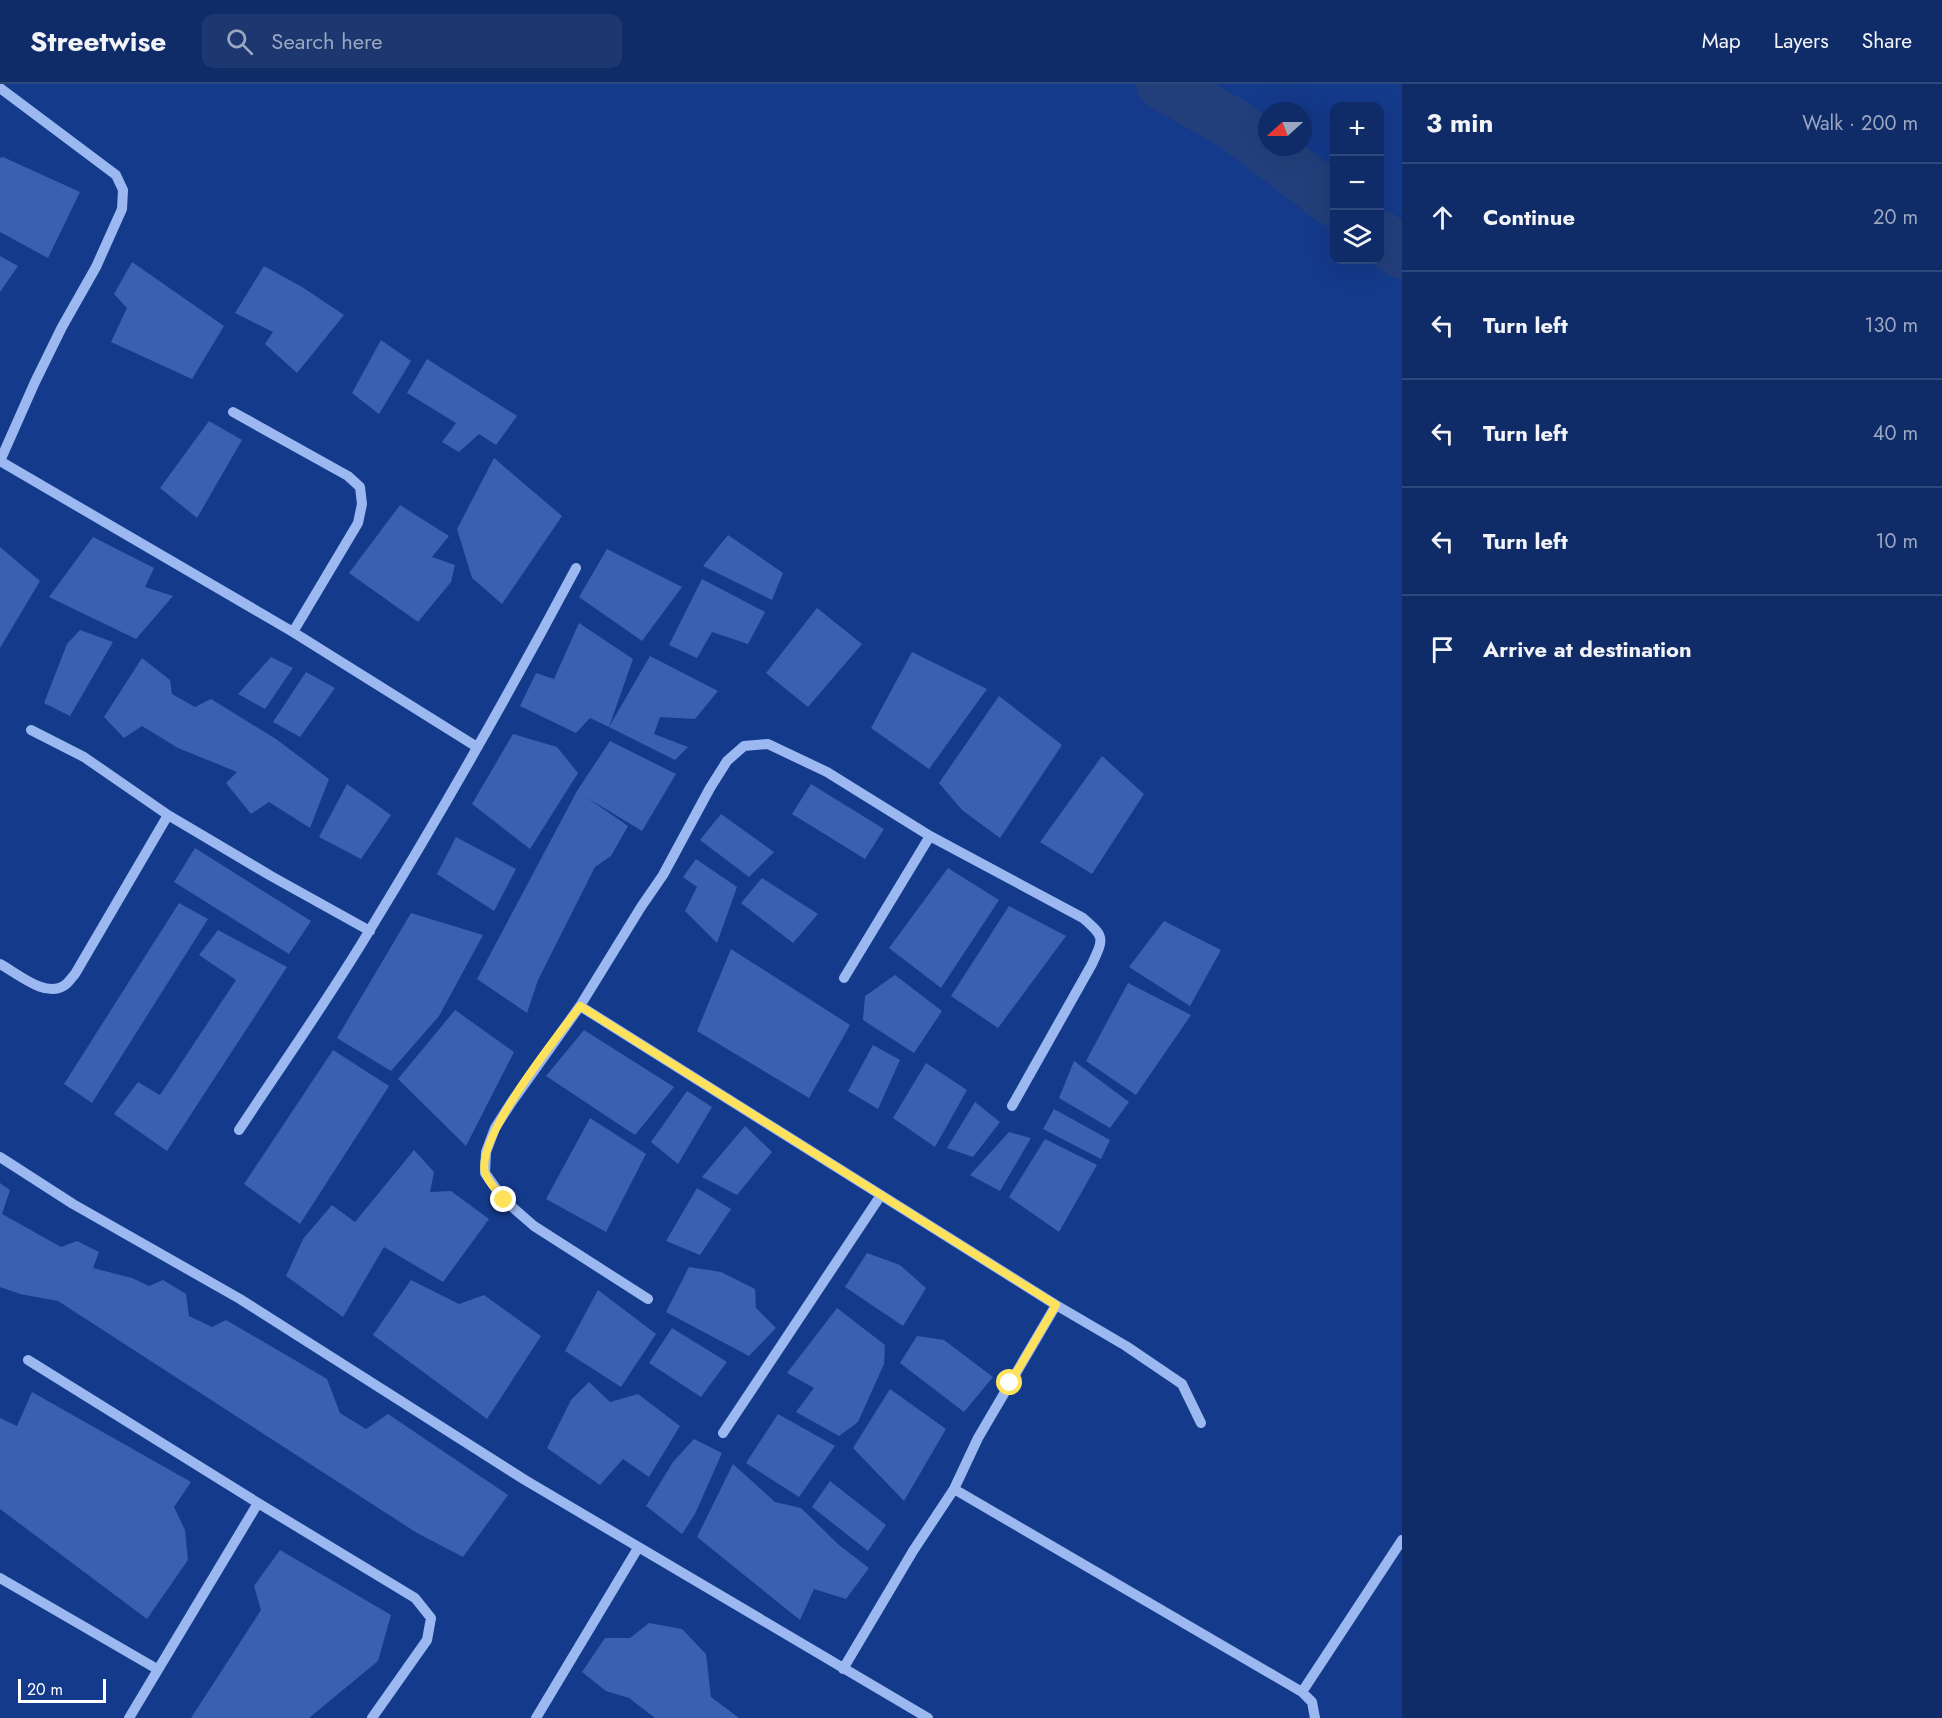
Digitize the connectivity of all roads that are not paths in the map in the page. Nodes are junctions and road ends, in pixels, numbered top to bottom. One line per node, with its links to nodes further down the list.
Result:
1 (0, 88): 3 (street)
2 (233, 412): 5 (street)
3 (0, 461): 5 (street)
4 (576, 568): 7 (street)
5 (293, 632): 7 (street)
6 (31, 730): 8 (street)
7 (477, 747): 10 (street)
8 (168, 815): 10 (street); 11 (street)
9 (930, 836): 12 (street); 13 (street); 14 (street)
10 (370, 931): 15 (street)
11 (0, 964)
12 (843, 978)
13 (580, 1006): 17 (street); 18 (street)
14 (1012, 1106)
15 (239, 1130)
16 (0, 1157): 26 (street)
17 (881, 1195): 19 (street); 22 (street)
18 (648, 1299)
19 (1056, 1305): 21 (street); 23 (street)
20 (28, 1360): 24 (street)
21 (1201, 1423)
22 (723, 1433)
23 (954, 1489): 29 (street); 30 (street)
24 (258, 1503): 28 (street); 32 (street)
25 (1402, 1540): 30 (street)
26 (638, 1548): 29 (street); 33 (street)
27 (0, 1578): 28 (street)
28 (157, 1669): 31 (street)
29 (843, 1669): 34 (street)
30 (1302, 1692): 35 (street)
31 (129, 1718)
32 (372, 1718)
33 (536, 1718)
34 (928, 1718)
35 (1315, 1718)

